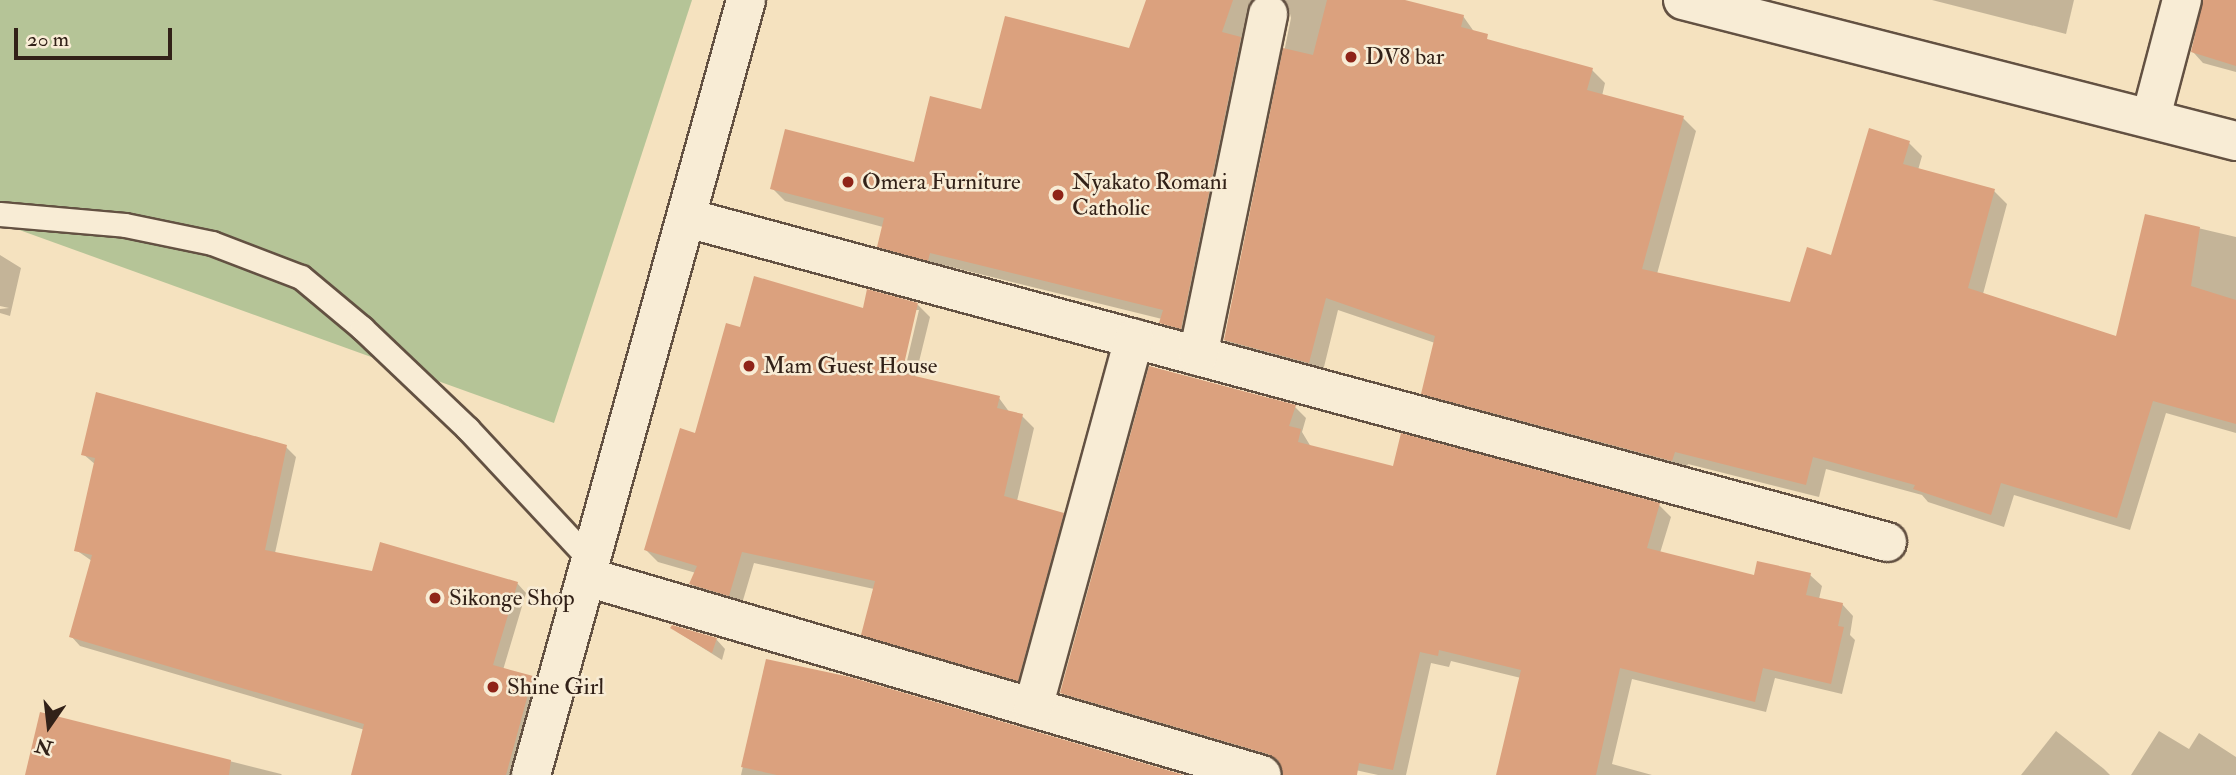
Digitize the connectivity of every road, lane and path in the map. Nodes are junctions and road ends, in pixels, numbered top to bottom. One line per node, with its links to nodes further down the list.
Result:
1 (746, 0): 9 (street)
2 (1683, 0): 4 (street)
3 (2182, 0): 6 (street)
4 (1739, 7): 6 (street)
5 (1268, 14): 11 (street)
6 (2151, 117): 7 (street)
7 (2236, 141)
8 (0, 214): 13 (lane)
9 (687, 218): 10 (street); 13 (street)
10 (1134, 339): 11 (street); 14 (street)
11 (1198, 356): 12 (street)
12 (1887, 542)
13 (590, 569): 14 (street); 15 (street)
14 (1033, 708): 16 (street)
15 (531, 775)
16 (1262, 775)

